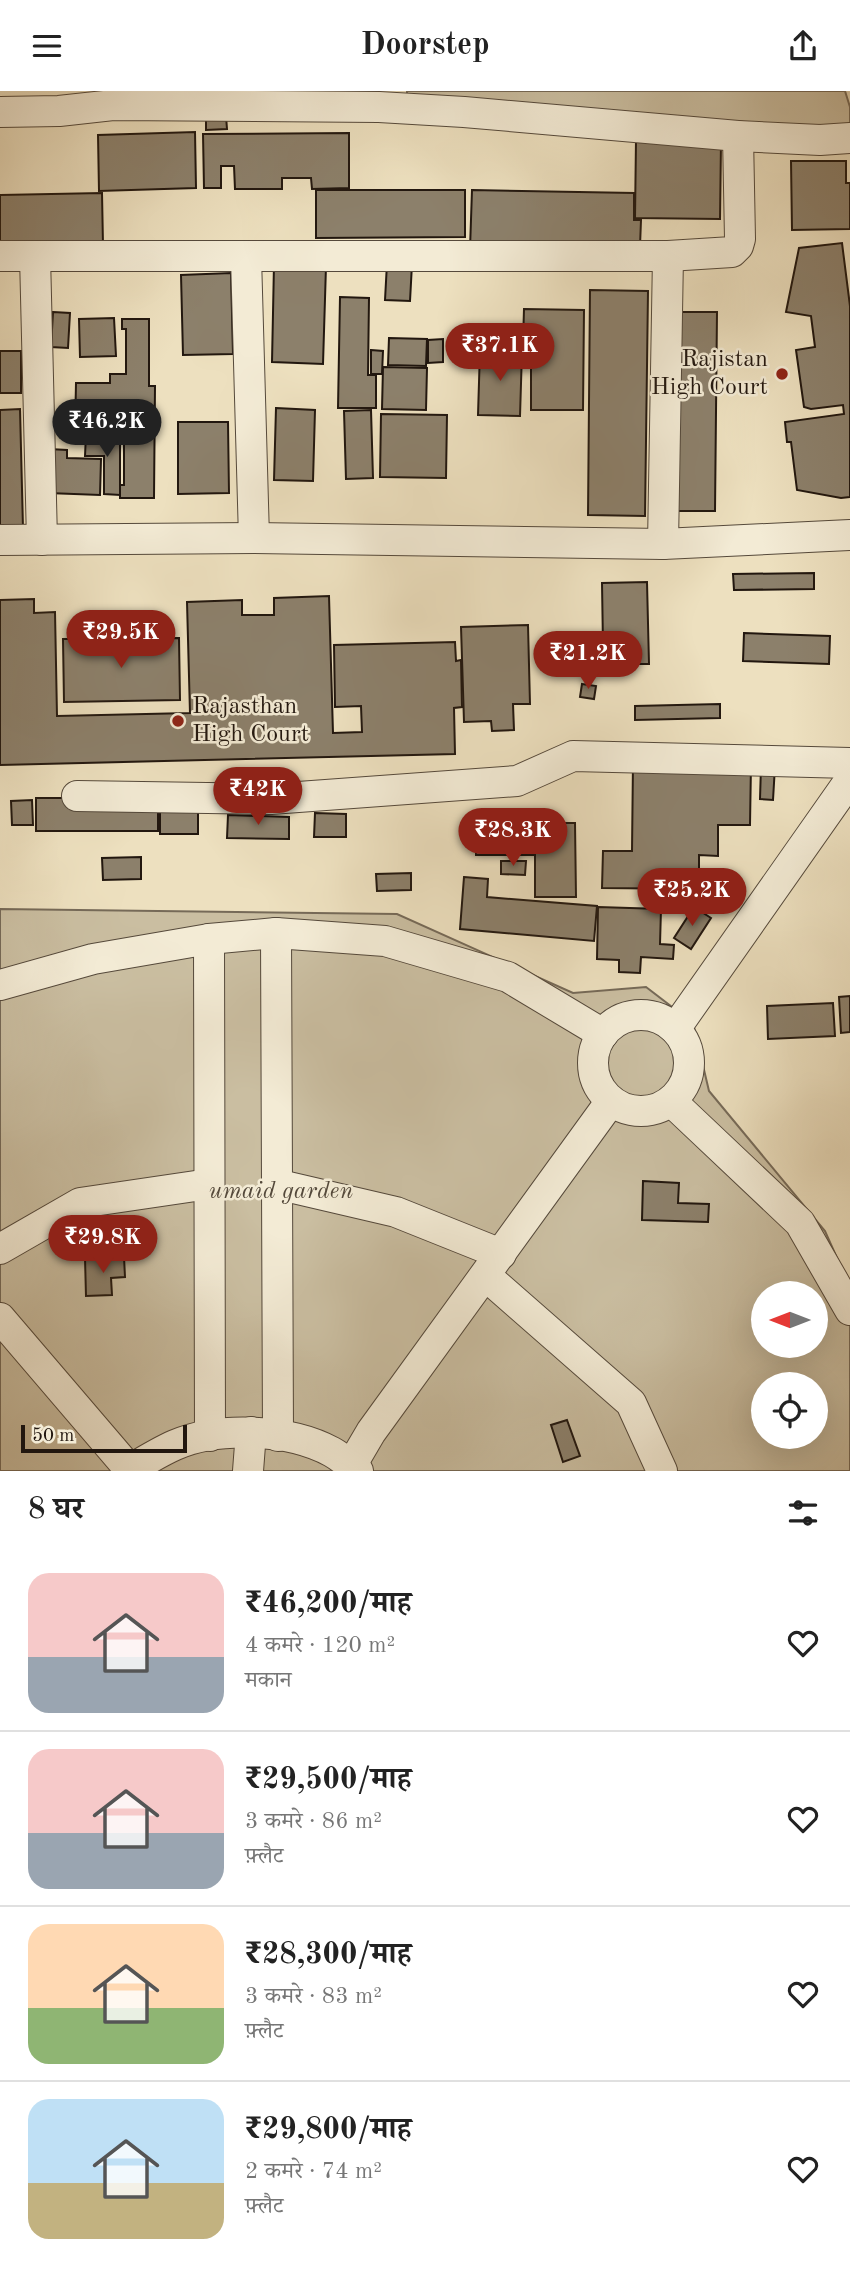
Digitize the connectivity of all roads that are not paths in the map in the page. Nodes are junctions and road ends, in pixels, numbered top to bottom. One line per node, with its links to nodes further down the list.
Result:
1 (112, 98): 2 (street); 3 (street)
2 (379, 99): 4 (street)
3 (0, 112)
4 (737, 136): 5 (street); 8 (street)
5 (850, 138)
6 (0, 256): 7 (street)
7 (36, 256): 9 (street); 13 (street)
8 (668, 256): 9 (street); 14 (street)
9 (246, 257): 11 (street)
10 (850, 535): 14 (street)
11 (254, 538): 13 (street); 14 (street)
12 (0, 540): 13 (street)
13 (42, 540)
14 (663, 544)
15 (850, 763): 17 (street)
16 (850, 780): 21 (street)
17 (77, 796)
18 (276, 933): 19 (street); 22 (street); 26 (street)
19 (209, 939): 20 (street); 25 (street)
20 (0, 985)
21 (676, 1029): 22 (street); 24 (street)
22 (603, 1034): 23 (street)
23 (611, 1101): 24 (street); 28 (street)
24 (671, 1101): 29 (street)
25 (209, 1184): 27 (street); 32 (street)
26 (276, 1184): 28 (street); 31 (street)
27 (0, 1249)
28 (493, 1265): 33 (street); 36 (street)
29 (850, 1310)
30 (0, 1318): 34 (street)
31 (264, 1434): 32 (street); 33 (street); 35 (street)
32 (210, 1436): 34 (street)
33 (347, 1466)
34 (139, 1468)
35 (248, 1471)
36 (662, 1471)

